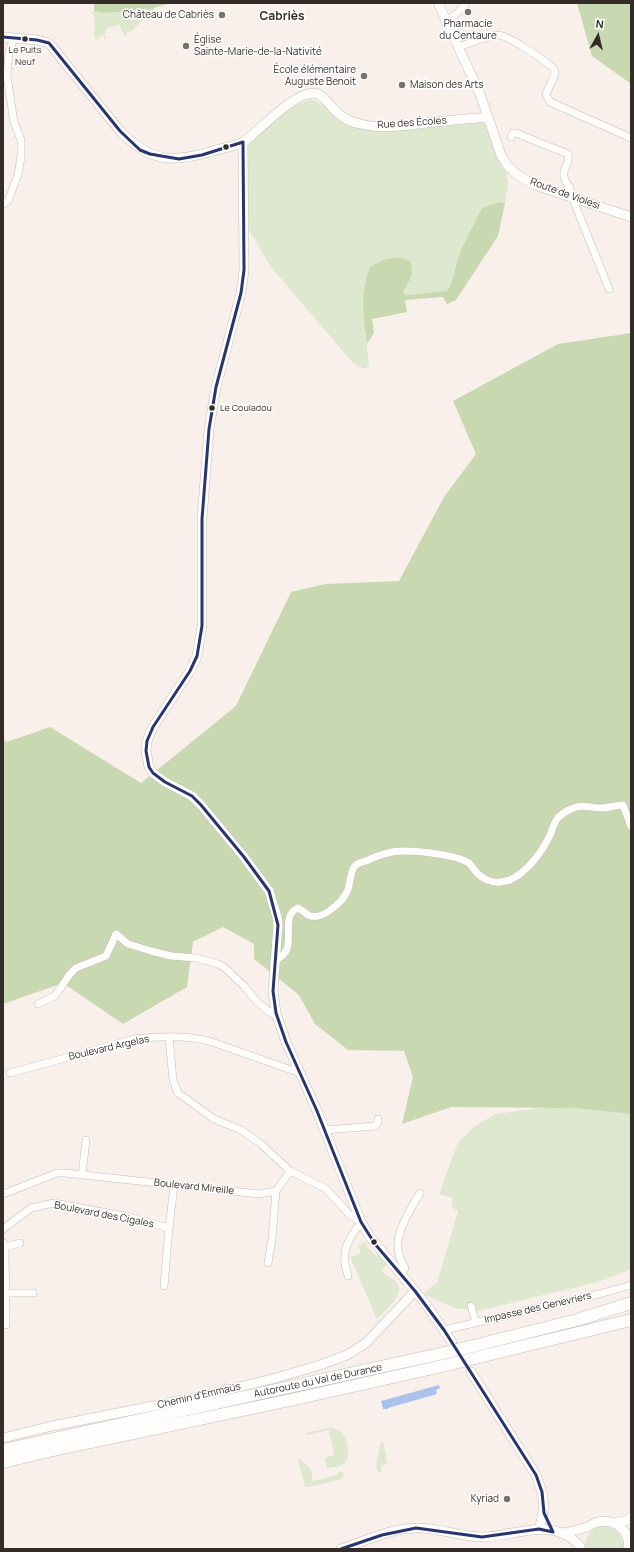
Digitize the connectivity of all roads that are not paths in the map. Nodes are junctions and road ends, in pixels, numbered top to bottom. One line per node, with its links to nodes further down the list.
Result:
1 (438, 3): 3 (street, Route de Violesi)
2 (464, 4): 3 (street)
3 (447, 20): 6 (street, Route de Violesi)
4 (3, 37): 5 (street)
5 (14, 38): 10 (street); 12 (street)
6 (458, 47): 7 (street, Route de Violesi); 9 (street)
7 (488, 117): 10 (street, Rue des Écoles); 11 (street, Route de Violesi)
8 (511, 137): 11 (street)
9 (631, 138)
10 (243, 142): 16 (street)
11 (570, 197): 13 (street, Route de Violesi); 14 (street)
12 (3, 204)
13 (631, 217)
14 (609, 289)
15 (631, 826): 16 (street)
16 (276, 960): 18 (street)
17 (38, 1004): 18 (street)
18 (276, 1013): 21 (street)
19 (168, 1037): 20 (street, Boulevard Argelas); 21 (street, Boulevard Argelas); 25 (street)
20 (10, 1073)
21 (300, 1074): 23 (street)
22 (378, 1119): 23 (street)
23 (325, 1130): 31 (street)
24 (86, 1140): 26 (street)
25 (290, 1171): 28 (street); 31 (street)
26 (82, 1175): 27 (street, Boulevard Mireille); 30 (street, Boulevard Mireille)
27 (174, 1186): 28 (street, Boulevard Mireille); 32 (street)
28 (276, 1191): 36 (street)
29 (420, 1193): 37 (street)
30 (3, 1194)
31 (361, 1222): 37 (street); 38 (street)
32 (169, 1228): 33 (street, Boulevard des Cigales); 40 (street)
33 (3, 1229)
34 (20, 1243): 35 (street)
35 (4, 1245): 42 (street)
36 (268, 1263)
37 (401, 1274): 41 (street)
38 (348, 1276)
39 (631, 1285): 47 (street, Impasse des Genevriers)
40 (164, 1286)
41 (415, 1291): 50 (street); 54 (street, Chemin d'Emmaüs)
42 (5, 1293): 43 (street); 48 (street)
43 (33, 1293)
44 (631, 1302): 52 (highway, Autoroute du Val de Durance)
45 (471, 1306): 47 (street)
46 (631, 1320): 52 (highway, Autoroute du Val de Durance)
47 (476, 1323): 50 (street, Impasse des Genevriers)
48 (6, 1325)
49 (631, 1329): 52 (highway)
50 (444, 1330): 51 (street)
51 (452, 1342)
52 (472, 1353): 55 (highway, Autoroute du Val de Durance, bridge); 56 (highway, Autoroute du Val de Durance, bridge)
53 (470, 1372): 57 (street)
54 (3, 1438)
55 (3, 1450)
56 (3, 1462)
57 (544, 1513): 61 (street); 62 (street)
58 (631, 1517): 59 (street)
59 (615, 1523): 60 (street); 64 (street)
60 (589, 1527): 62 (street); 65 (street)
61 (539, 1530): 62 (street); 66 (street)
62 (556, 1532): 65 (street)
63 (631, 1532): 64 (street)
64 (628, 1545)
65 (581, 1547)
66 (340, 1549)

